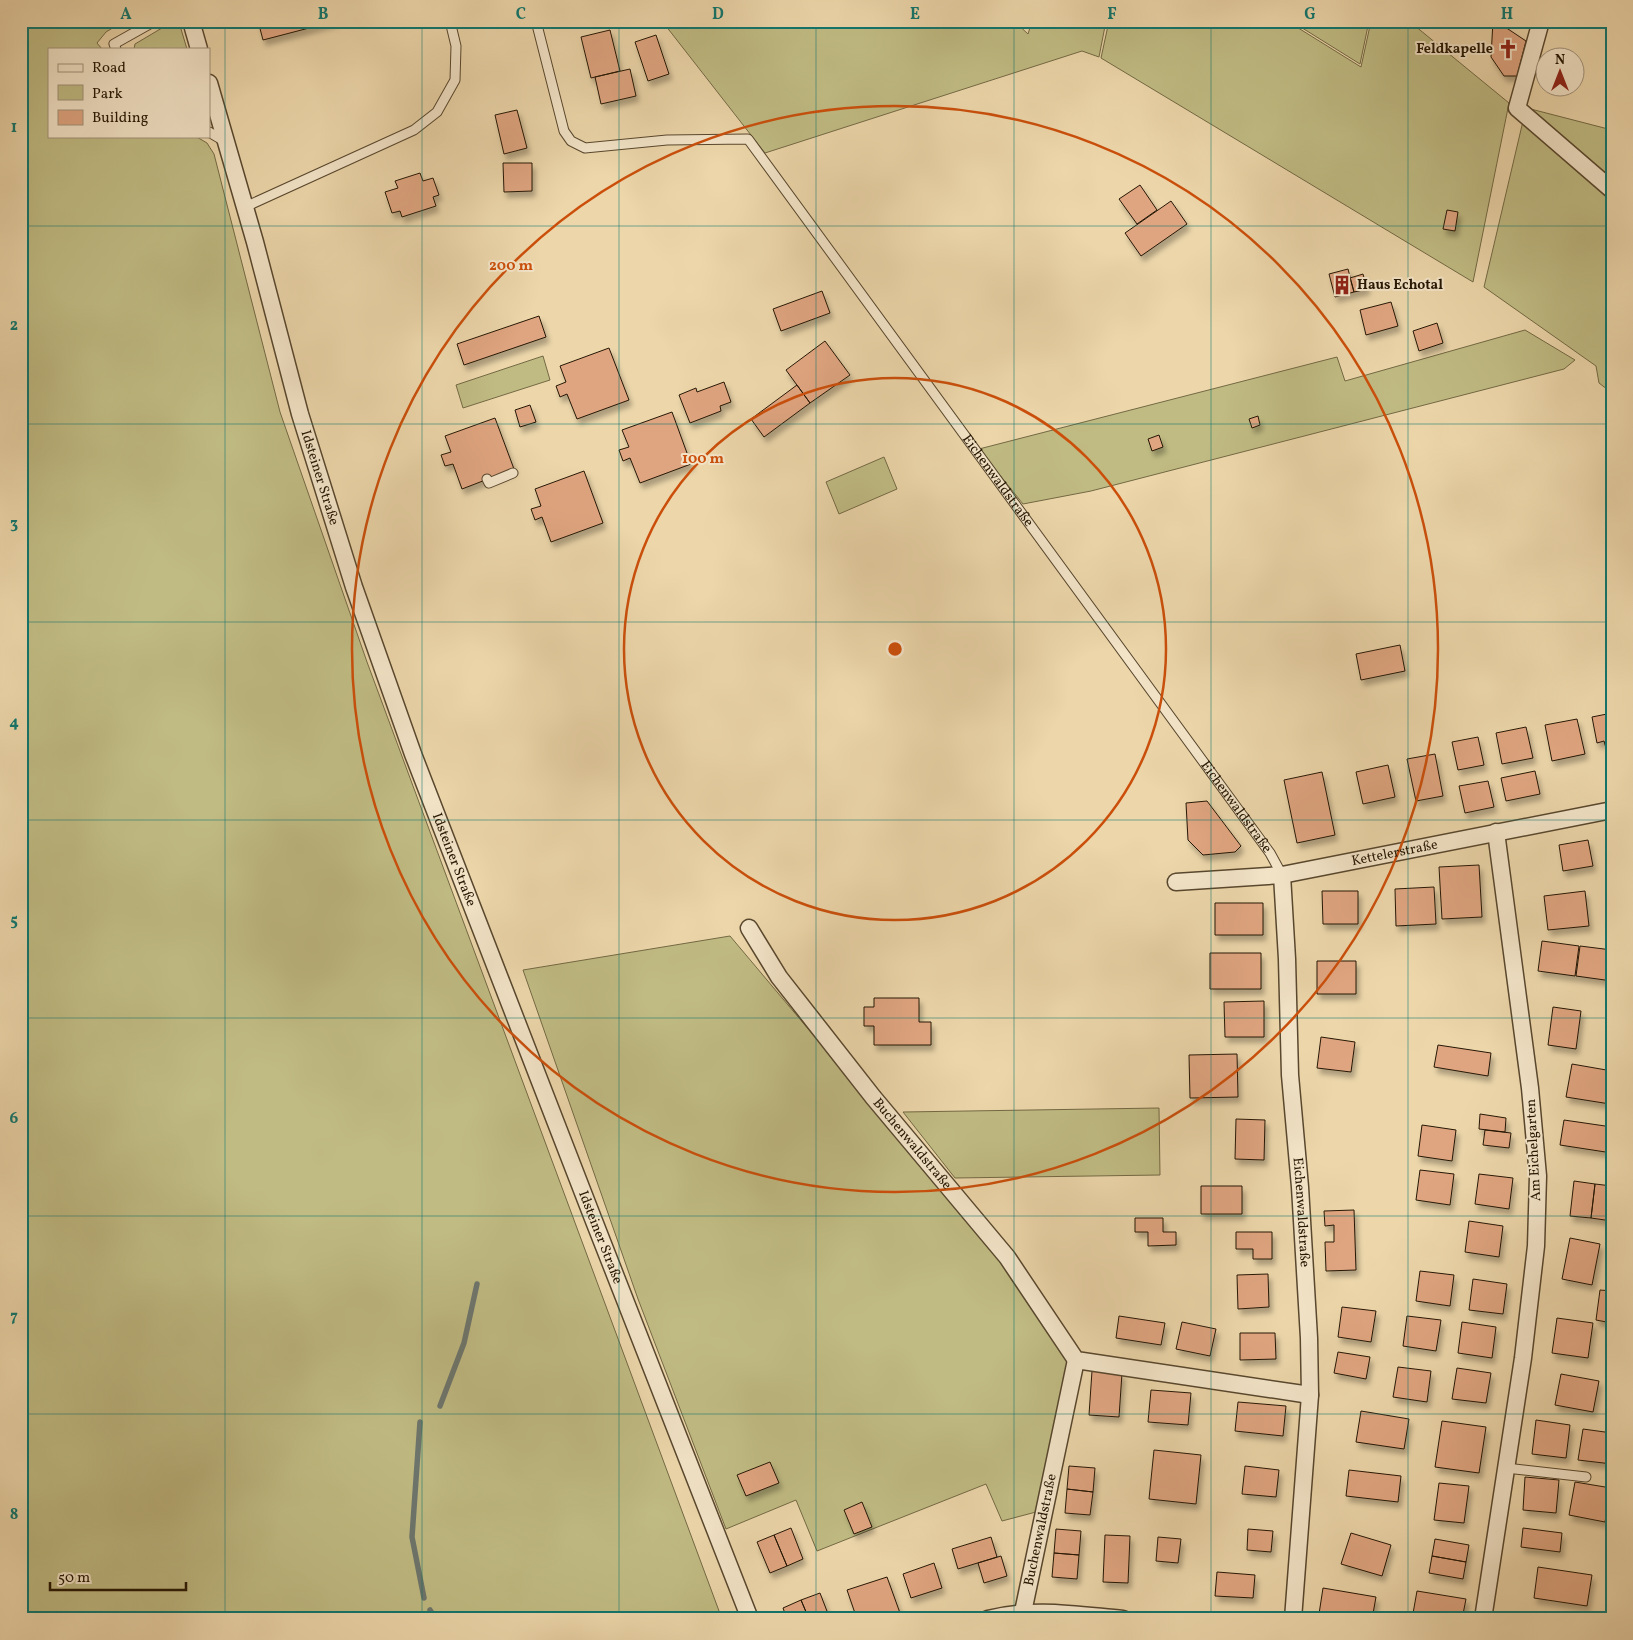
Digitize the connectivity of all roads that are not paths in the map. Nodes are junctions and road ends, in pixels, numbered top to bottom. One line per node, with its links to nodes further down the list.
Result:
1 (155, 21): 6 (lane)
2 (191, 21): 7 (street)
3 (450, 21): 12 (lane)
4 (536, 21): 17 (lane, Eichenwaldstraße)
5 (1541, 21): 11 (street)
6 (116, 48)
7 (199, 48)
8 (210, 86): 10 (street, Idsteiner Straße)
9 (210, 133): 10 (lane)
10 (226, 142): 12 (street, Idsteiner Straße)
11 (1612, 190)
12 (245, 208): 25 (street, Idsteiner Straße)
13 (513, 473): 14 (lane)
14 (487, 480)
15 (1612, 810): 16 (street, Kettelerstraße)
16 (1496, 832): 17 (street, Kettelerstraße); 22 (street, Am Eichelgarten)
17 (1282, 875): 18 (street, Kettelerstraße); 21 (street, Eichenwaldstraße)
18 (1176, 882)
19 (749, 928): 20 (street, Buchenwaldstraße)
20 (1076, 1360): 21 (street); 24 (street, Buchenwaldstraße)
21 (1310, 1395): 28 (street, Eichenwaldstraße)
22 (1506, 1468): 23 (lane); 29 (street, Am Eichelgarten)
23 (1586, 1476)
24 (1023, 1612): 26 (street); 27 (street)
25 (750, 1619)
26 (988, 1619)
27 (1122, 1619)
28 (1293, 1619)
29 (1483, 1619)

